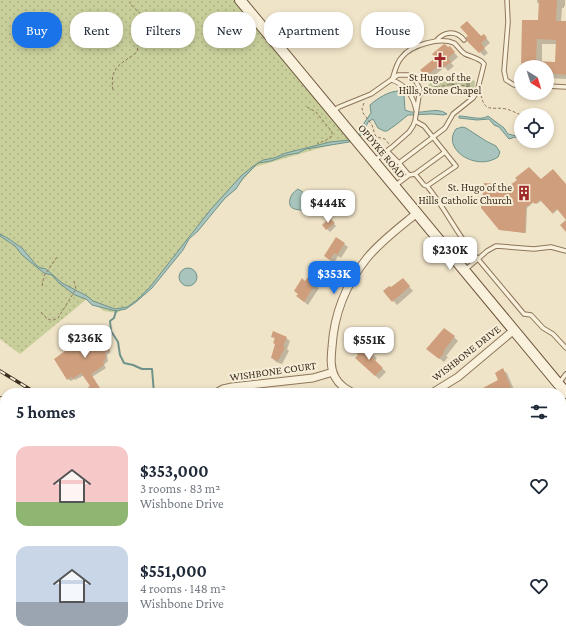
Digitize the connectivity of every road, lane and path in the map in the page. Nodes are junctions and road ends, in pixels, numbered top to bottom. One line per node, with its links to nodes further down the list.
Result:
1 (240, 0): 17 (main road, OPDYKE ROAD)
2 (507, 0): 9 (lane)
3 (130, 2): 4 (path)
4 (140, 12)
5 (464, 40): 6 (lane)
6 (436, 41): 8 (lane); 12 (lane)
7 (138, 48): 13 (path)
8 (392, 80): 14 (lane); 15 (lane); 18 (lane)
9 (514, 85)
10 (554, 86): 11 (lane)
11 (566, 87)
12 (478, 88): 15 (path); 19 (path); 21 (lane)
13 (113, 90)
14 (364, 98): 17 (lane); 23 (path)
15 (418, 100): 18 (lane)
16 (307, 107): 22 (path)
17 (333, 112): 26 (main road, OPDYKE ROAD)
18 (416, 113): 20 (lane)
19 (514, 113)
20 (415, 121): 21 (lane); 23 (lane)
21 (433, 137): 25 (lane); 27 (lane)
22 (317, 144)
23 (392, 147): 24 (lane)
24 (387, 151): 26 (lane); 27 (lane)
25 (445, 152): 28 (lane); 31 (lane)
26 (374, 161): 30 (main road, OPDYKE ROAD)
27 (399, 163): 29 (lane)
28 (415, 174): 29 (lane); 31 (lane)
29 (409, 175): 30 (lane)
30 (395, 186): 32 (main road, OPDYKE ROAD)
31 (427, 186): 35 (lane)
32 (417, 213): 36 (main road, OPDYKE ROAD); 42 (street)
33 (566, 251): 35 (lane)
34 (57, 257): 38 (path)
35 (478, 259): 36 (lane); 41 (lane)
36 (464, 271): 40 (main road, OPDYKE ROAD)
37 (74, 281): 39 (path)
38 (42, 286)
39 (41, 312)
40 (514, 330): 44 (main road, OPDYKE ROAD); 47 (street, WISHBONE DRIVE)
41 (566, 348)
42 (333, 372): 45 (street, WISHBONE COURT); 46 (street)
43 (566, 374): 44 (lane)
44 (558, 384): 48 (main road, OPDYKE ROAD)
45 (228, 388)
46 (346, 388)
47 (440, 388)
48 (562, 388)

